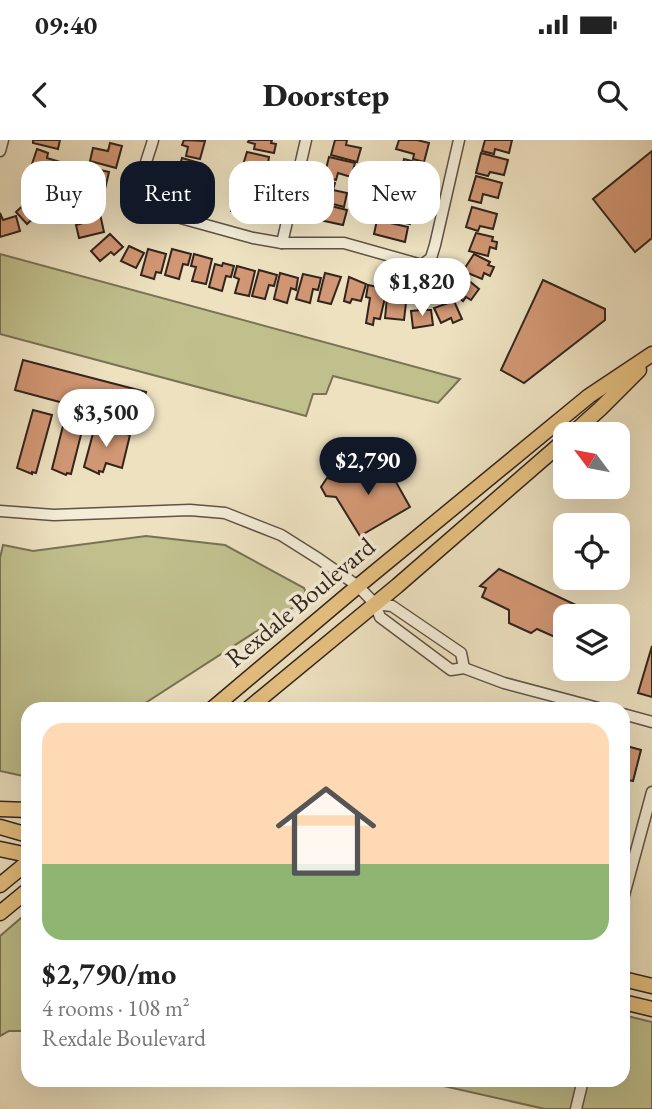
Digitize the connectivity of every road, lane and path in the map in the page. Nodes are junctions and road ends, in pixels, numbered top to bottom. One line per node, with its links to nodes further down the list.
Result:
1 (3, 140): 5 (street)
2 (153, 140): 6 (street)
3 (306, 140): 6 (street)
4 (459, 140): 6 (street)
5 (0, 150)
6 (282, 243)
7 (652, 355): 8 (main road, Rexdale Boulevard); 11 (main road, Rexdale Boulevard)
8 (585, 422)
9 (553, 450): 12 (main road, Rexdale Boulevard)
10 (0, 511): 11 (street)
11 (358, 586): 12 (street); 14 (main road, Rexdale Boulevard)
12 (375, 604): 13 (street); 13 (street); 17 (main road, Rexdale Boulevard)
13 (464, 668): 18 (street)
14 (245, 680): 15 (main road); 16 (main road, Rexdale Boulevard)
15 (209, 702)
16 (220, 702)
17 (256, 702)
18 (576, 702)
19 (630, 717): 20 (street)
20 (652, 722)
21 (652, 792): 29 (street)
22 (0, 809): 23 (main road)
23 (21, 810)
24 (0, 827): 25 (main road)
25 (21, 833)
26 (0, 849): 27 (main road)
27 (21, 854)
28 (21, 868): 30 (main road)
29 (630, 873)
30 (0, 885)
31 (21, 896): 32 (main road)
32 (0, 912)
33 (630, 981): 34 (main road)
34 (652, 986)
35 (630, 1004): 36 (main road)
36 (652, 1009)
37 (581, 1087): 38 (street)
38 (576, 1109)

